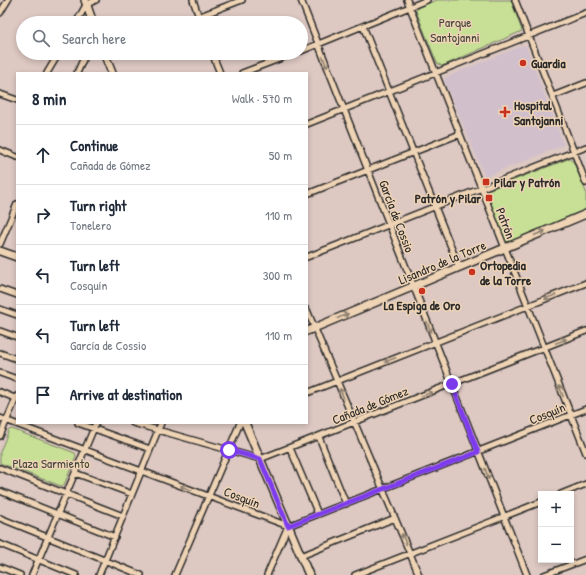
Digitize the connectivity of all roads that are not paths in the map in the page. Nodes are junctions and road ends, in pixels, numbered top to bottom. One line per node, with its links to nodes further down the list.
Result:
1 (8, 0): 11 (street)
2 (96, 0): 9 (street)
3 (193, 0): 15 (street)
4 (242, 0): 15 (street)
5 (300, 0): 16 (street, García de Cossio)
6 (407, 0): 10 (street, Patrón)
7 (428, 0): 10 (street)
8 (515, 0): 19 (street)
9 (86, 2): 13 (street); 14 (street)
10 (410, 7): 18 (street); 32 (street, Patrón)
11 (0, 13)
12 (586, 13): 19 (street)
13 (79, 16)
14 (91, 16)
15 (199, 16)
16 (307, 16)
17 (308, 20): 20 (street, García de Cossio)
18 (363, 26): 20 (street); 34 (street)
19 (529, 36): 32 (street); 36 (street)
20 (318, 44): 21 (street); 38 (street, García de Cossio, one-way to 38)
21 (308, 48)
22 (55, 60): 27 (street)
23 (83, 60): 28 (street)
24 (107, 60): 29 (street)
25 (215, 60): 30 (street)
26 (276, 60): 31 (street)
27 (48, 72)
28 (77, 72)
29 (112, 72)
30 (220, 72)
31 (245, 72)
32 (436, 74): 34 (street); 40 (street, Patrón)
33 (586, 83): 36 (street)
34 (389, 92): 38 (street); 43 (street)
35 (0, 94): 37 (street)
36 (553, 96): 44 (street)
37 (16, 100)
38 (344, 110): 39 (street); 46 (street, García de Cossio)
39 (308, 124)
40 (460, 134): 43 (street); 48 (street, Patrón)
41 (586, 147): 44 (street)
42 (0, 150): 45 (street)
43 (413, 152): 46 (street); 51 (street)
44 (574, 152): 47 (street); 48 (street)
45 (16, 156)
46 (368, 170): 49 (street); 53 (street, García de Cossio)
47 (586, 183)
48 (481, 189): 51 (street); 55 (street, Patrón)
49 (308, 194)
50 (16, 206): 54 (street)
51 (435, 206): 53 (street); 59 (street)
52 (586, 214): 55 (street, Lisandro de la Torre, one-way to 52)
53 (389, 225): 58 (street); 61 (street, García de Cossio)
54 (0, 244)
55 (504, 249): 59 (street, Lisandro de la Torre); 64 (street, Patrón)
56 (0, 251): 57 (street)
57 (16, 257)
58 (308, 257)
59 (459, 267): 61 (street, Lisandro de la Torre)
60 (586, 283): 64 (street, one-way to 64)
61 (413, 286): 68 (street, Lisandro de la Torre, one-way to 61); 72 (street, García de Cossio, one-way to 72)
62 (0, 289): 63 (street)
63 (16, 295)
64 (527, 306): 72 (street); 73 (street, Patrón)
65 (0, 309): 66 (street)
66 (16, 315)
67 (308, 317): 68 (street)
68 (310, 330): 78 (street)
69 (0, 331): 71 (street)
70 (586, 332): 73 (street, Cañada de Gómez, one-way to 70)
71 (16, 337)
72 (435, 342): 78 (street, one-way to 78); 79 (street, García de Cossio)
73 (544, 348): 79 (street, Cañada de Gómez); 85 (street, Patrón, one-way to 73)
74 (0, 353): 75 (street)
75 (16, 359)
76 (0, 373): 77 (street)
77 (16, 379)
78 (337, 382): 81 (street); 88 (street, one-way to 78)
79 (452, 384): 88 (street, Cañada de Gómez, one-way to 79); 103 (street, García de Cossio)
80 (0, 392): 82 (street)
81 (308, 393)
82 (16, 398)
83 (16, 400): 87 (street)
84 (586, 409): 85 (street, Cosquín)
85 (571, 415): 103 (street, Cosquín); 104 (street, Patrón)
86 (0, 418): 87 (street, Cosquín)
87 (7, 421): 97 (street); 101 (street, Cosquín)
88 (353, 423): 98 (street, Cañada de Gómez); 110 (street)
89 (81, 424): 95 (street)
90 (96, 424): 95 (street)
91 (137, 424): 96 (street)
92 (161, 424): 96 (street)
93 (240, 424): 102 (street)
94 (245, 424): 105 (street)
95 (94, 429): 100 (street); 101 (street)
96 (158, 430): 100 (street); 102 (street)
97 (0, 436)
98 (319, 437): 99 (street, Cañada de Gómez); 117 (street)
99 (290, 448): 105 (street, Cañada de Gómez); 119 (street)
100 (150, 449): 107 (street)
101 (85, 450): 107 (street, Cosquín); 108 (street)
102 (229, 450): 105 (street); 115 (street)
103 (478, 452): 110 (street, Cosquín); 121 (street, García de Cossio, one-way to 121)
104 (586, 453)
105 (260, 459): 124 (street)
106 (0, 468): 113 (street)
107 (141, 471): 114 (street); 115 (street, Cosquín, one-way to 107)
108 (75, 473): 113 (street); 114 (street)
109 (586, 484): 112 (street)
110 (383, 490): 117 (street, Cosquín); 123 (street)
111 (0, 491): 118 (street)
112 (569, 491)
113 (66, 494): 118 (street); 120 (street)
114 (132, 494): 120 (street)
115 (209, 497): 124 (street, Cosquín); 139 (street)
116 (538, 503): 121 (street)
117 (346, 504): 119 (street, Cosquín)
118 (58, 514): 125 (street); 126 (street)
119 (318, 514): 124 (street, Cosquín)
120 (123, 516): 125 (street)
121 (504, 517): 128 (street); 144 (street, García de Cossio)
122 (0, 518): 126 (street)
123 (395, 518): 128 (street, one-way to 123); 129 (street)
124 (288, 526): 129 (street); 140 (street)
125 (115, 537): 132 (street)
126 (48, 538): 131 (street); 132 (street)
127 (0, 544): 131 (street)
128 (411, 554): 142 (street); 143 (street)
129 (301, 556): 141 (street)
130 (586, 559): 145 (street)
131 (39, 560): 135 (street); 136 (street)
132 (105, 560): 137 (street); 138 (street)
133 (0, 567): 134 (street)
134 (20, 575)
135 (32, 575)
136 (76, 575)
137 (99, 575)
138 (141, 575)
139 (175, 575)
140 (267, 575)
141 (309, 575)
142 (358, 575)
143 (419, 575)
144 (527, 575)
145 (544, 575)

